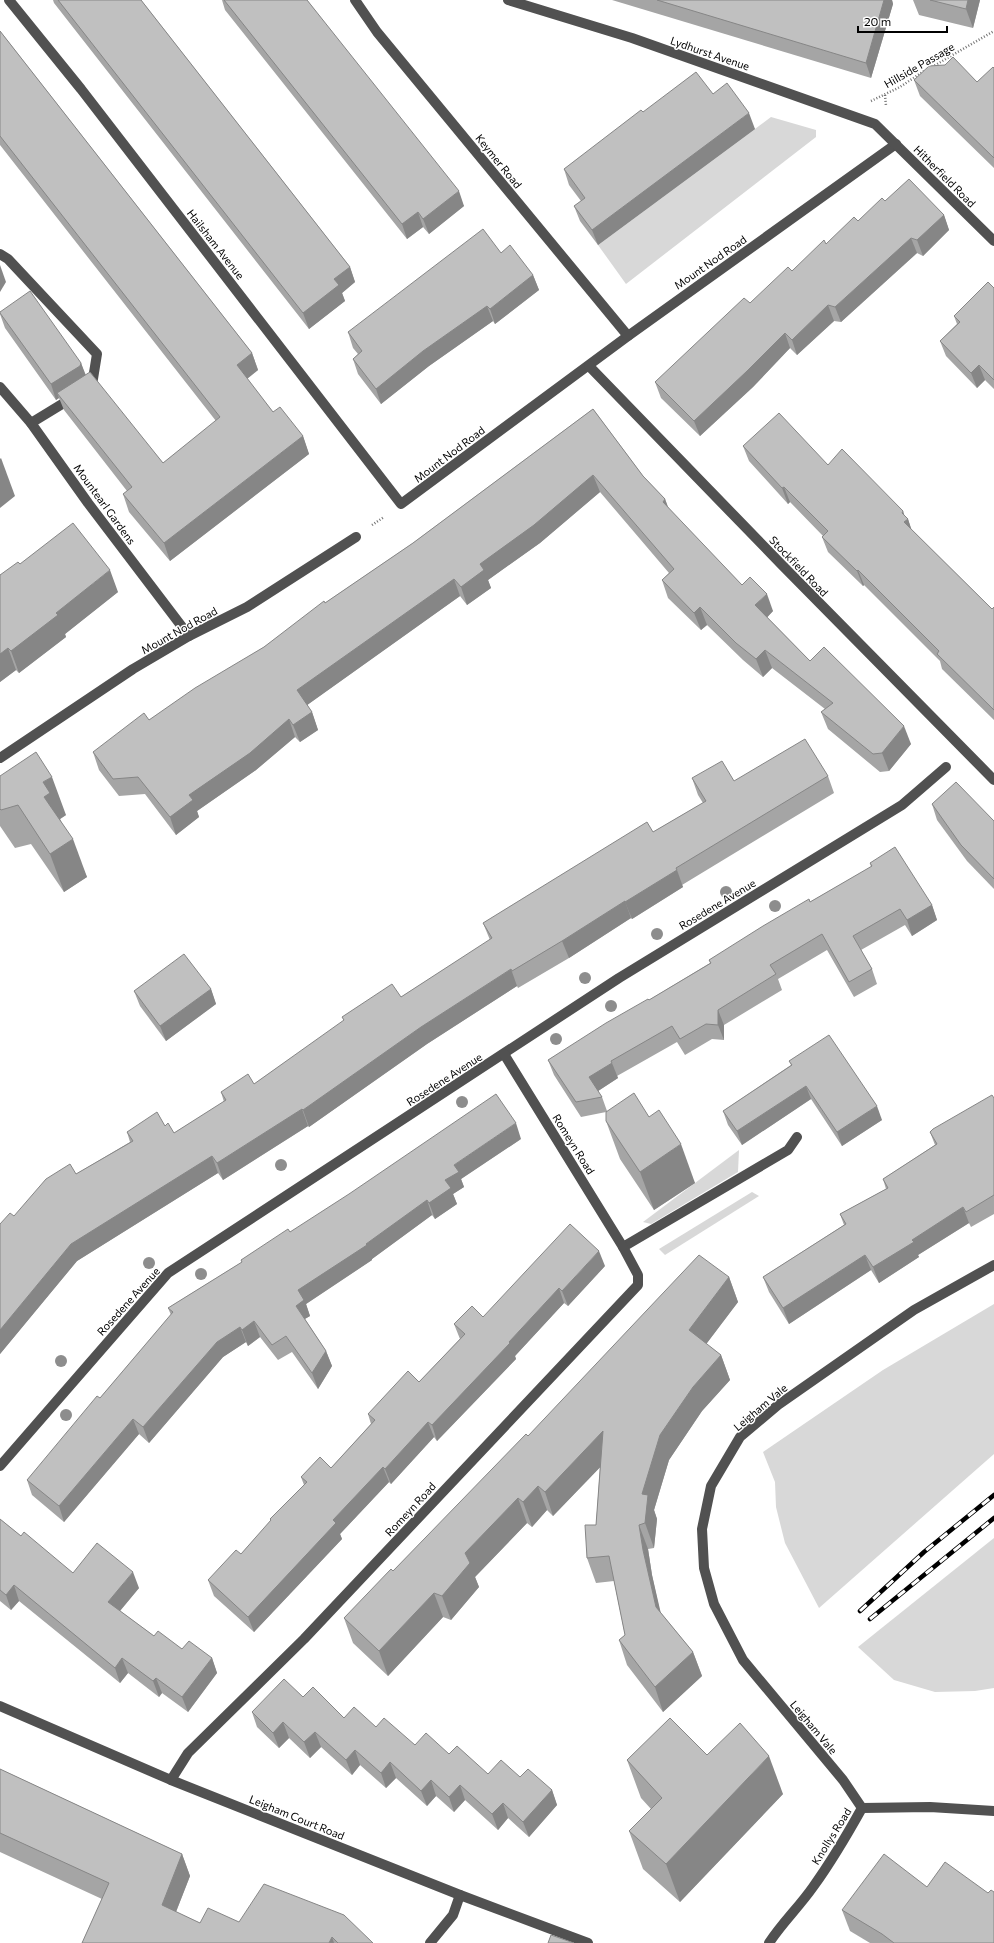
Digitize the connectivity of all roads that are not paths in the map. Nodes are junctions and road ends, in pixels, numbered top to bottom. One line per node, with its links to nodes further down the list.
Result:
1 (9, 0): 11 (street, Hailsham Avenue)
2 (355, 0): 7 (street, Keymer Road)
3 (508, 0): 4 (street, Lydhurst Avenue)
4 (896, 144): 5 (street, Hitherfield Road); 7 (street, Mount Nod Road)
5 (994, 241)
6 (0, 254): 10 (street)
7 (628, 336): 8 (street, Mount Nod Road)
8 (589, 366): 11 (street, Mount Nod Road); 16 (street, Stockfield Road)
9 (0, 387): 10 (street, Mountearl Gardens)
10 (31, 423): 13 (street, Mountearl Gardens)
11 (401, 504)
12 (356, 537): 13 (street, Mount Nod Road)
13 (189, 636): 14 (street, Mount Nod Road)
14 (0, 758)
15 (946, 766): 17 (street, Rosedene Avenue)
16 (994, 780)
17 (504, 1054): 19 (street, Romeyn Road); 21 (street, Rosedene Avenue)
18 (797, 1137): 19 (street)
19 (623, 1247): 23 (street, Romeyn Road)
20 (994, 1265): 24 (street, Leigham Vale)
21 (0, 1465)
22 (0, 1706): 23 (street, Leigham Court Road)
23 (171, 1780): 26 (street, Leigham Court Road)
24 (862, 1808): 25 (street, Knollys Road); 29 (street, Knollys Road)
25 (994, 1811)
26 (460, 1895): 27 (street); 28 (street, Leigham Court Road)
27 (430, 1943)
28 (588, 1943)
29 (768, 1943)

